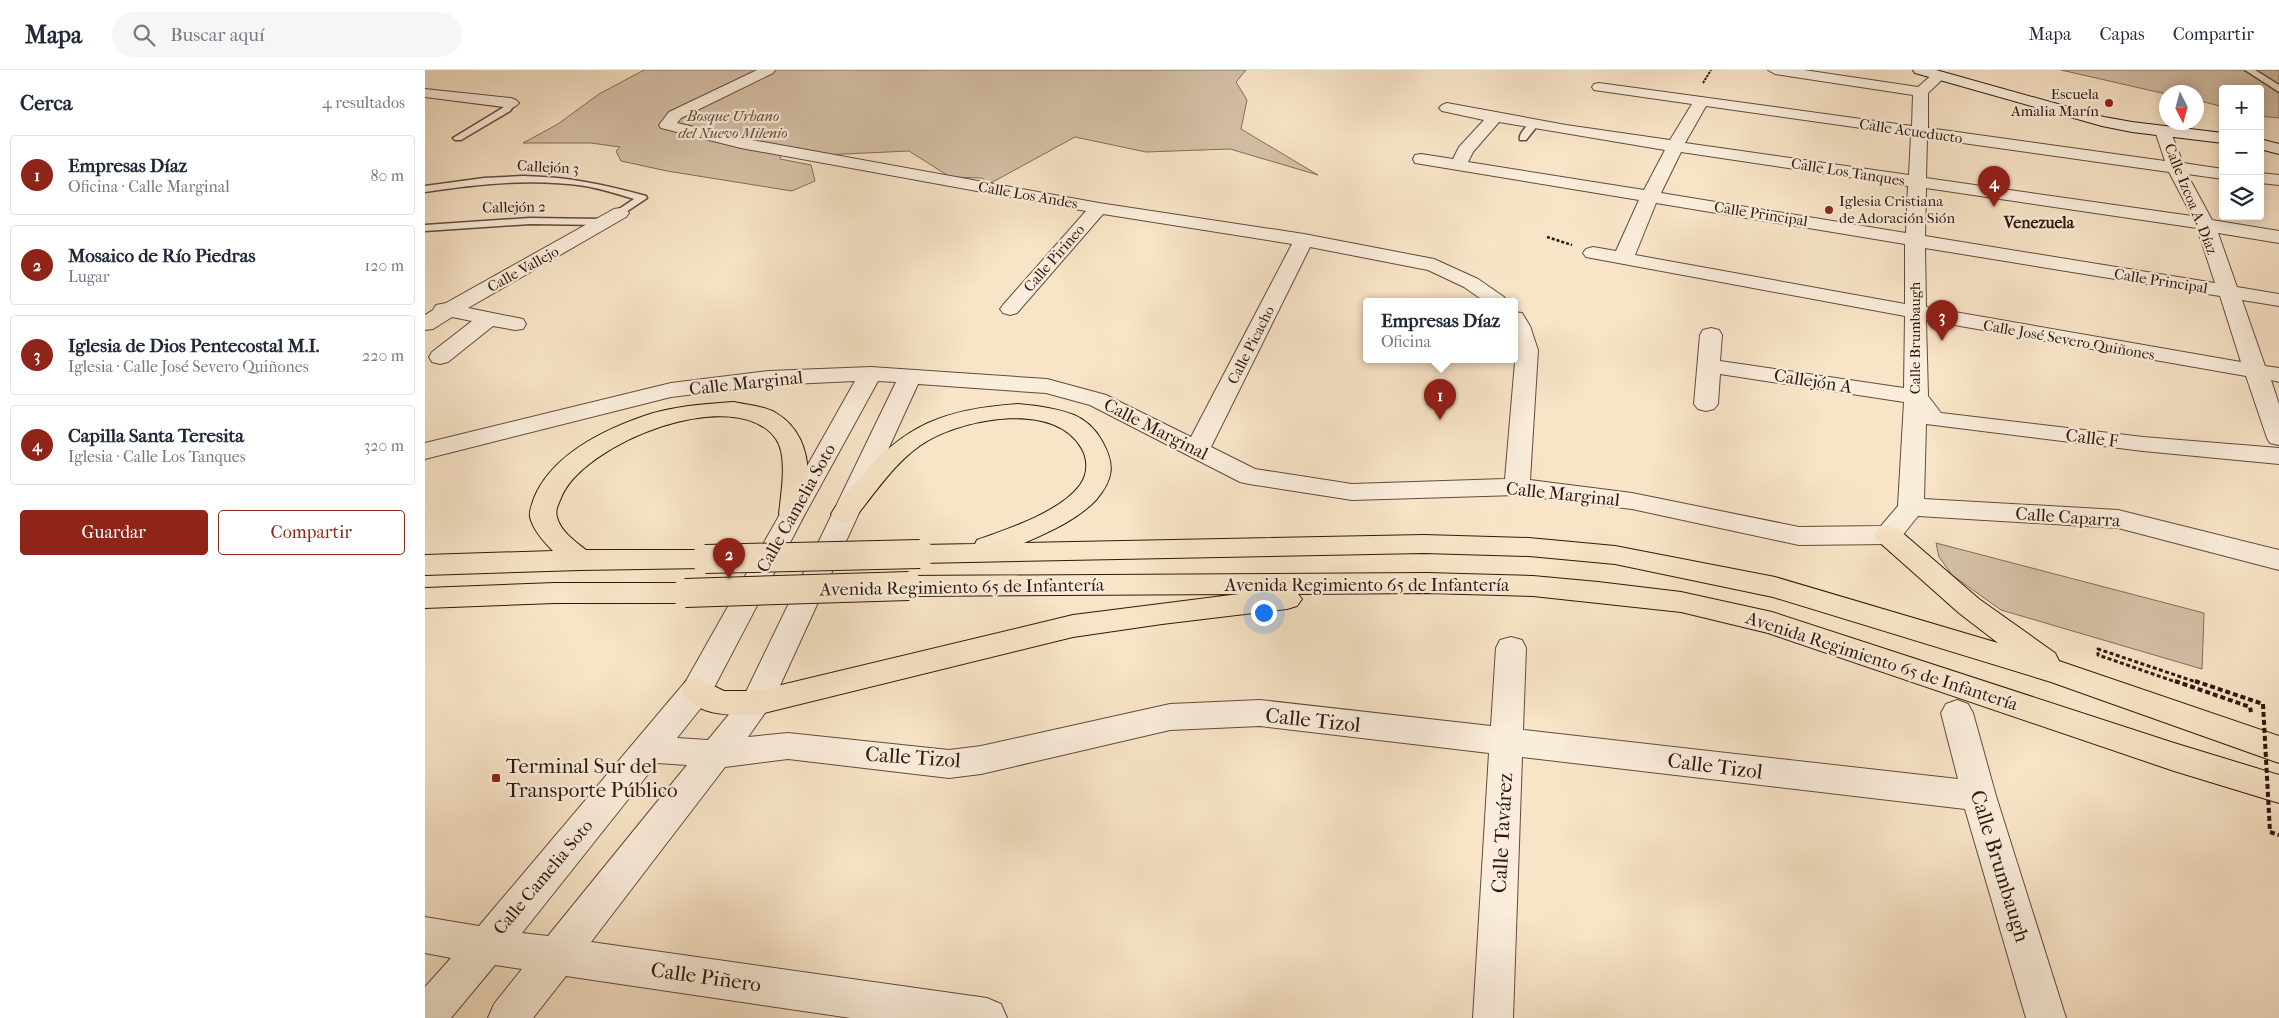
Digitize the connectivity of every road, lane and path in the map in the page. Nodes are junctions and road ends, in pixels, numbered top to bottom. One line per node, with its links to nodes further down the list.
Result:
1 (768, 70): 30 (street, Calle Los Andes)
2 (1775, 70): 9 (street)
3 (1920, 70): 5 (street)
4 (2249, 70): 7 (lane)
5 (1939, 76): 9 (street); 14 (street)
6 (1599, 87): 11 (street, Calle Acueducto)
7 (2279, 89)
8 (425, 92): 10 (street)
9 (1921, 92): 15 (street, Calle Brumbaugh)
10 (514, 96): 16 (lane)
11 (1701, 102): 15 (street, Calle Acueducto); 18 (street)
12 (1447, 108): 13 (street, Calle Los Tanques)
13 (1494, 118): 18 (street, Calle Los Tanques); 22 (street)
14 (2163, 131): 17 (street); 23 (street, Calle Izcoa A. Díaz)
15 (1920, 132): 23 (street, Calle Acueducto); 27 (street, Calle Brumbaugh)
16 (457, 138)
17 (2219, 138)
18 (1674, 145): 27 (street, Calle Los Tanques); 29 (street)
19 (2264, 145): 20 (street)
20 (2279, 150)
21 (1421, 160): 22 (street, Calle Principal)
22 (1458, 166): 29 (street, Calle Principal)
23 (2178, 168): 24 (street, Calle Acueducto); 32 (street, Calle Izcoa A. Díaz)
24 (2219, 173)
25 (2264, 178): 26 (street)
26 (2279, 180)
27 (1918, 183): 32 (street, Calle Los Tanques); 35 (street, Calle Brumbaugh)
28 (425, 190): 31 (lane, Callejón 3)
29 (1649, 196): 35 (street, Calle Principal); 38 (street)
30 (1099, 208): 36 (street, Calle Los Andes); 43 (street, Calle Pirineo)
31 (612, 218): 33 (lane, Callejón 2); 44 (street, Calle Vallejo)
32 (2205, 224): 34 (street, Calle Los Tanques); 39 (street, Calle Izcoa A. Díaz)
33 (425, 228)
34 (2279, 237)
35 (1915, 239): 39 (street, Calle Principal); 45 (street, Calle Brumbaugh)
36 (1304, 240): 40 (street, Calle Los Andes); 60 (street, Calle Picacho)
37 (1593, 253): 38 (street, Calle José Severo Quiñones)
38 (1623, 258): 45 (street, Calle José Severo Quiñones)
39 (2227, 292): 41 (street, Calle Principal); 53 (street, Calle Izcoa A. Díaz)
40 (1493, 298)
41 (2279, 300)
42 (425, 307): 44 (street)
43 (1010, 308)
44 (449, 310): 46 (street); 47 (street, Calle Vallejo)
45 (1914, 312): 53 (street, Calle José Severo Quiñones); 57 (street, Calle Brumbaugh)
46 (489, 318): 48 (street); 51 (street)
47 (425, 324)
48 (515, 324)
49 (1518, 324): 63 (street)
50 (1711, 335): 52 (street)
51 (440, 358)
52 (1710, 366): 57 (street, Callejón A); 58 (street)
53 (2257, 372): 55 (street, Calle José Severo Quiñones); 59 (street, Calle Izcoa A. Díaz)
54 (871, 374): 56 (street, Calle Marginal); 61 (street, Calle Marginal); 65 (street, Calle Camelia Soto)
55 (2279, 375)
56 (910, 376): 60 (street, Calle Marginal); 66 (street)
57 (1916, 397): 62 (street, Calle F); 64 (street, Calle Brumbaugh)
58 (1706, 404)
59 (2279, 438)
60 (1197, 450): 63 (street, Calle Marginal)
61 (425, 451)
62 (2279, 456)
63 (1517, 487): 67 (street, Calle Marginal)
64 (1911, 507): 67 (street); 70 (street, Calle Caparra)
65 (792, 514): 69 (highway); 76 (street, Calle Camelia Soto)
66 (845, 514): 68 (highway); 77 (street)
67 (1888, 535): 75 (highway)
68 (970, 554): 69 (highway, Avenida Regimiento 65 de Infantería, bridge); 75 (highway, Avenida Regimiento 65 de Infantería)
69 (580, 560): 71 (highway, Avenida Regimiento 65 de Infantería)
70 (2279, 560)
71 (425, 566)
72 (1427, 583): 73 (highway, Avenida Regimiento 65 de Infantería, bridge); 77 (highway); 86 (highway, Avenida Regimiento 65 de Infantería)
73 (425, 598)
74 (1511, 648): 82 (street, Calle Tavárez)
75 (2061, 673): 84 (highway, Avenida Regimiento 65 de Infantería)
76 (697, 690): 77 (highway); 83 (street, Calle Camelia Soto)
77 (756, 703): 85 (street)
78 (2242, 710): 80 (path)
79 (1957, 713): 87 (street, Calle Brumbaugh)
80 (2251, 713): 81 (path); 88 (path, bridge)
81 (2270, 719)
82 (1506, 742): 85 (street, Calle Tizol); 87 (street, Calle Tizol); 95 (street, Calle Tavárez)
83 (649, 749): 85 (street, Calle Tizol); 90 (street, Calle Camelia Soto)
84 (2279, 750)
85 (717, 754): 91 (street)
86 (2279, 789)
87 (1979, 796): 96 (street, Calle Brumbaugh)
88 (2279, 835)
89 (425, 935): 90 (street, Calle Piñero)
90 (487, 946): 91 (street, Calle Piñero); 92 (street, Calle Camelia Soto)
91 (557, 955): 93 (street); 94 (street, Calle Piñero)
92 (425, 1017)
93 (508, 1018)
94 (987, 1018)
95 (1493, 1018)
96 (2046, 1018)

